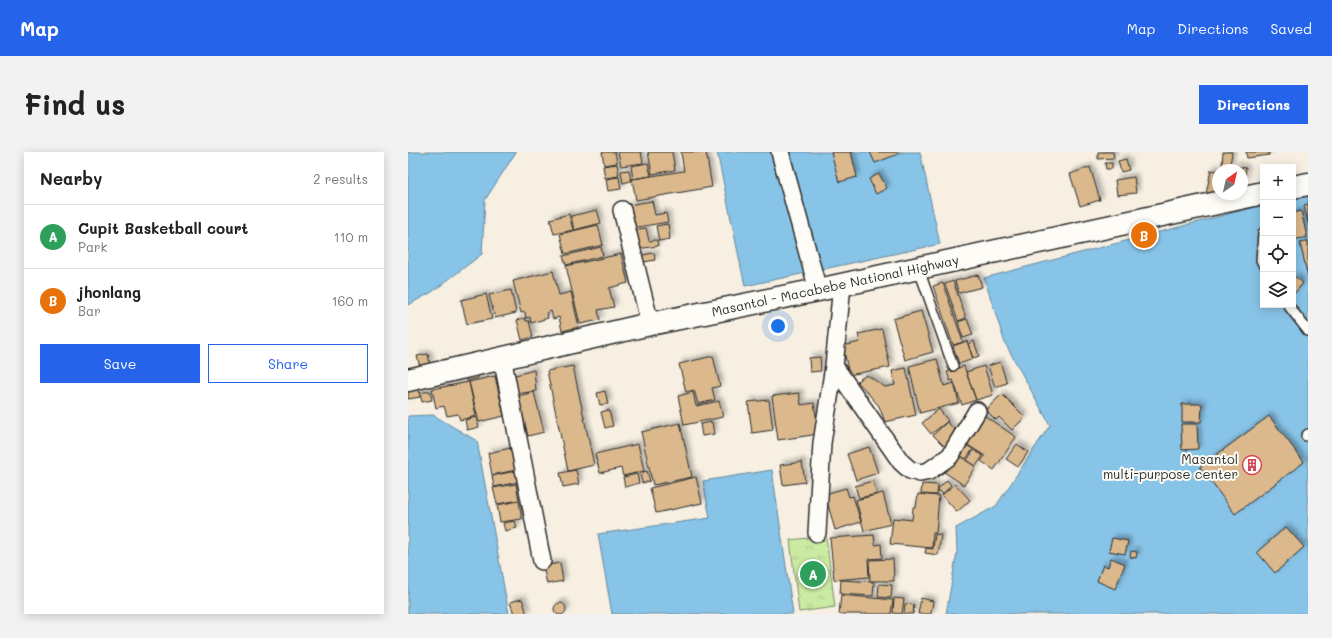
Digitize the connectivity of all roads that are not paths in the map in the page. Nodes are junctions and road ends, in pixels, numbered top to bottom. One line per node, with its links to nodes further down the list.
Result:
1 (780, 152): 8 (street)
2 (1308, 184): 3 (main road)
3 (1296, 186)
4 (1260, 194): 6 (main road, Masantol - Macabebe National Highway)
5 (622, 210): 10 (street)
6 (918, 267): 7 (main road, Masantol - Macabebe National Highway); 14 (lane)
7 (842, 285): 8 (main road, Masantol - Macabebe National Highway); 13 (street)
8 (818, 290): 10 (main road, Masantol - Macabebe National Highway)
9 (1290, 308): 11 (lane)
10 (650, 324): 12 (main road, Masantol - Macabebe National Highway)
11 (1308, 331)
12 (502, 357): 15 (main road, Masantol - Macabebe National Highway); 18 (street)
13 (834, 366): 16 (street); 17 (street)
14 (953, 366)
15 (408, 380)
16 (977, 411)
17 (817, 534)
18 (542, 561)

